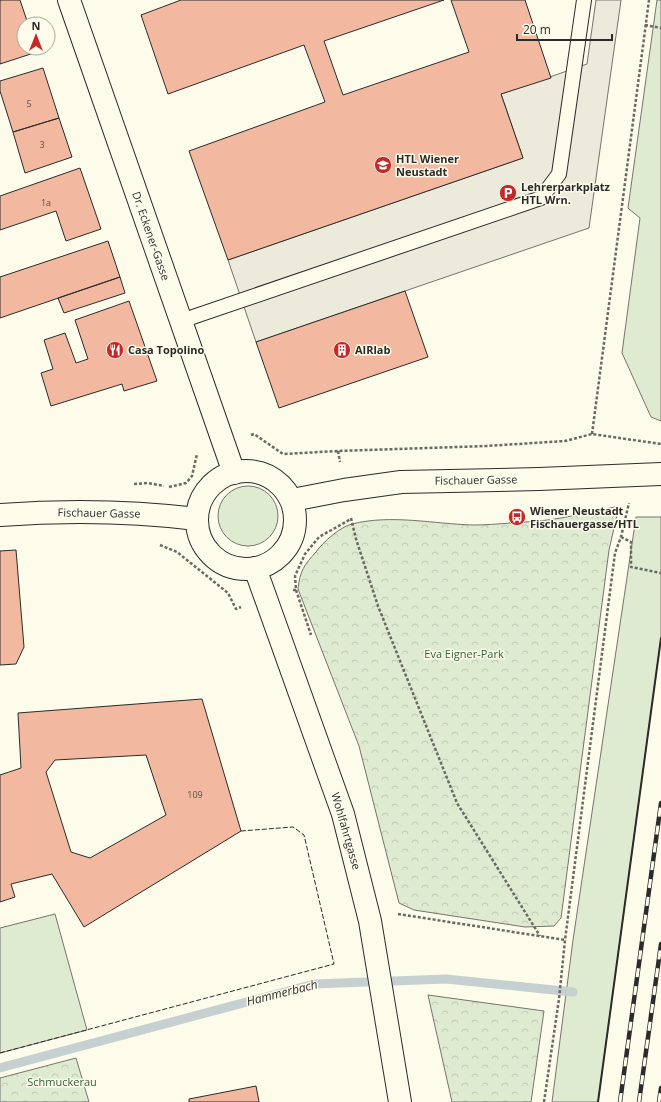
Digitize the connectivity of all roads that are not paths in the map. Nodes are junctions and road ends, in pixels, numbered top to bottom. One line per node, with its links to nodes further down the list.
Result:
1 (68, 0): 3 (street, Dr. Eckener-Gasse)
2 (584, 0): 3 (lane)
3 (181, 321): 4 (street, Dr. Eckener-Gasse)
4 (234, 473): 6 (street); 8 (street)
5 (661, 474): 6 (street, Fischauer Gasse)
6 (292, 500): 9 (street)
7 (0, 515): 8 (street, Fischauer Gasse)
8 (197, 519): 9 (street)
9 (256, 568): 10 (street, Wohlfahrtgasse)
10 (400, 1102)

